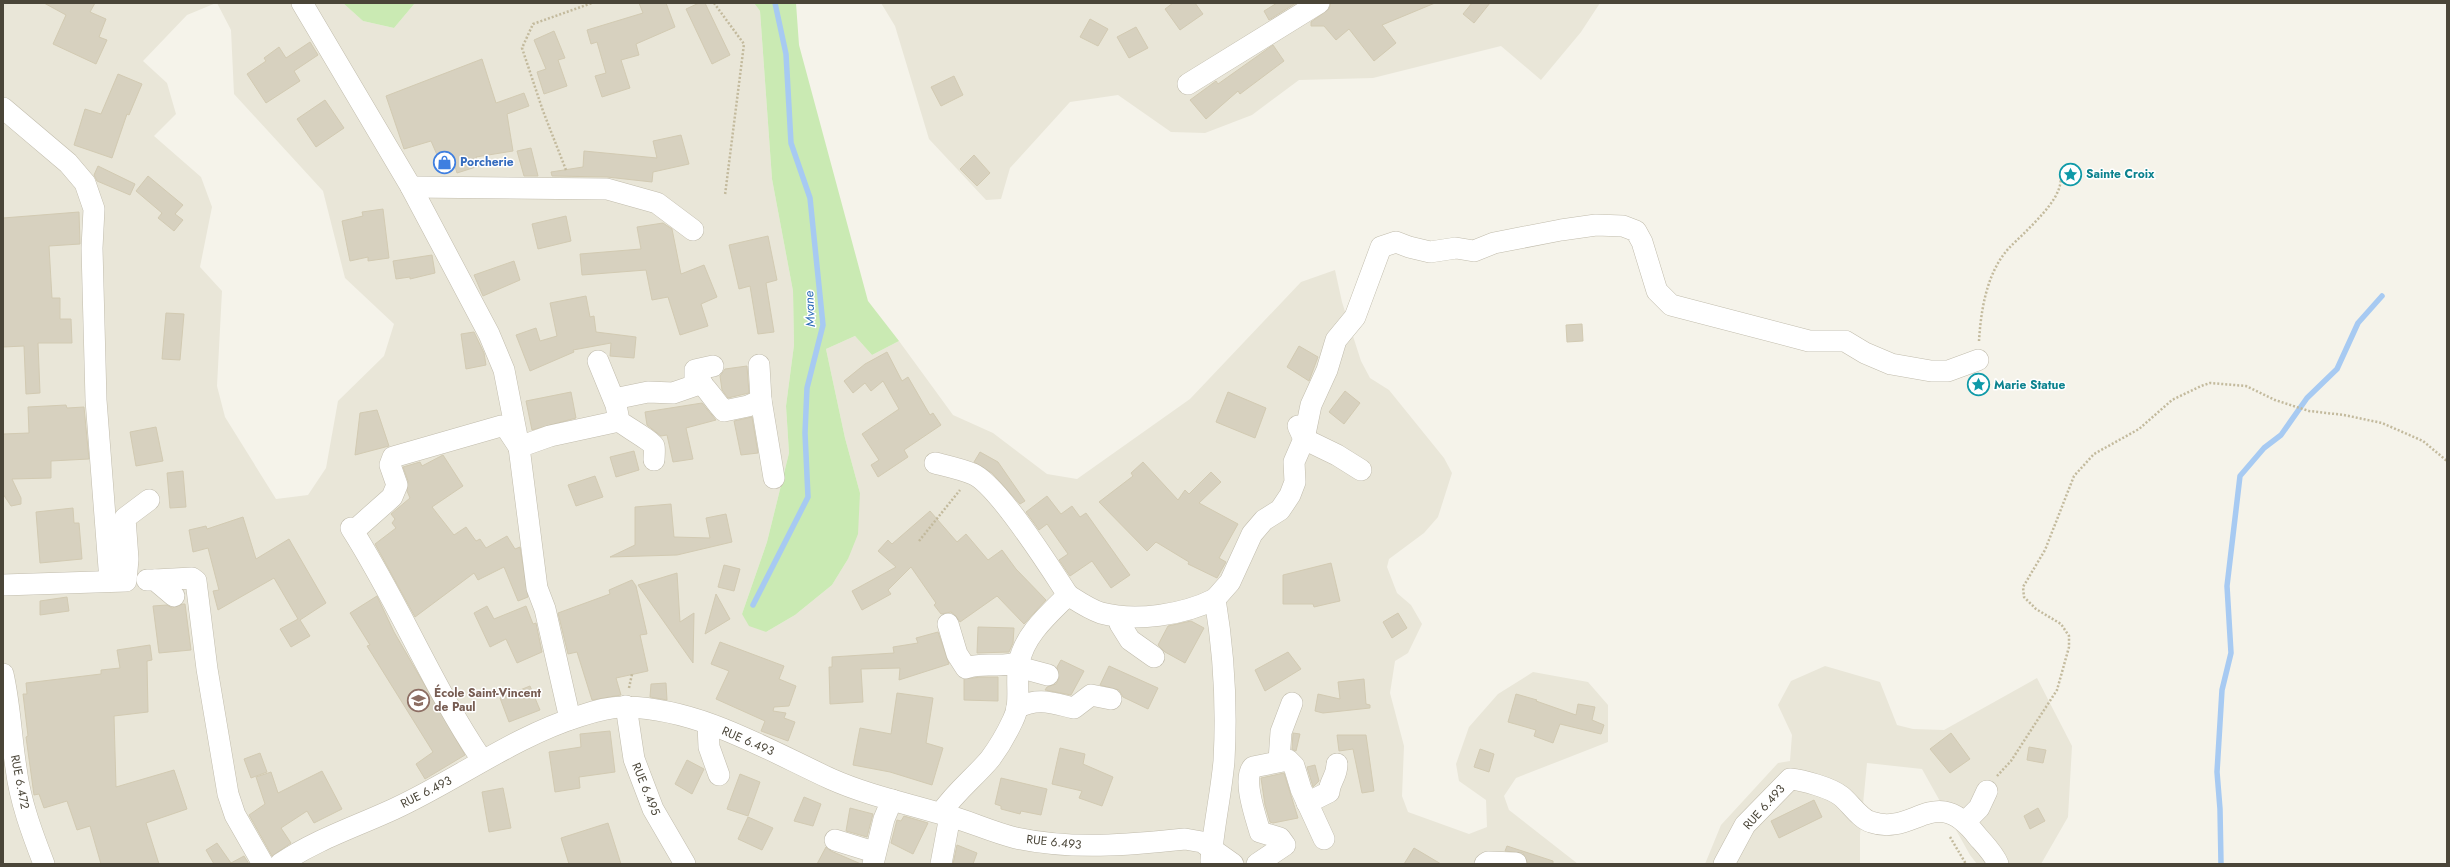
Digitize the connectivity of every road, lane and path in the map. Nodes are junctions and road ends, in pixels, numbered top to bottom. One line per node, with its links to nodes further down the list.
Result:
1 (302, 3): 8 (street)
2 (592, 3): 9 (path)
3 (714, 3): 10 (path)
4 (1319, 3): 5 (street)
5 (1188, 84)
6 (3, 108): 30 (street)
7 (2062, 170): 12 (path)
8 (411, 186): 9 (street); 20 (street)
9 (574, 188): 11 (street)
10 (726, 195)
11 (693, 230)
12 (1978, 360): 19 (street)
13 (598, 361): 15 (street)
14 (759, 365): 16 (street)
15 (614, 400): 16 (street); 18 (street)
16 (761, 400): 26 (street)
17 (1294, 419): 19 (street)
18 (619, 421): 20 (street); 21 (street)
19 (1304, 439): 24 (street); 34 (street)
20 (519, 447): 45 (street); 47 (street)
21 (654, 460)
22 (2447, 461): 52 (path)
23 (935, 463): 25 (street)
24 (1361, 470)
25 (974, 474): 28 (path); 32 (street)
26 (774, 478)
27 (149, 500): 30 (street)
28 (918, 541)
29 (155, 580): 30 (street); 33 (street); 64 (street)
30 (118, 581): 31 (street)
31 (3, 585)
32 (1068, 595): 35 (street); 38 (street)
33 (174, 596)
34 (1215, 600): 35 (street); 60 (street)
35 (1122, 616): 37 (street)
36 (948, 624): 38 (street)
37 (1154, 657)
38 (1018, 665): 40 (street); 44 (street)
39 (3, 674): 50 (street, RUE 6.472)
40 (1048, 675)
41 (1111, 699): 44 (street)
42 (1292, 703): 48 (street)
43 (626, 706): 45 (street, RUE 6.493); 46 (street, RUE 6.493); 66 (street, RUE 6.495)
44 (1017, 708): 56 (street)
45 (570, 719): 47 (street, RUE 6.493)
46 (708, 724): 51 (street); 53 (street, RUE 6.493)
47 (482, 760): 65 (street, RUE 6.493)
48 (1279, 761): 54 (street); 69 (street)
49 (1337, 764): 54 (street)
50 (9, 770): 63 (street, RUE 6.472)
51 (719, 775)
52 (1991, 784): 57 (street)
53 (892, 800): 56 (street, RUE 6.493); 61 (street)
54 (1307, 803): 58 (street)
55 (1944, 811): 57 (street); 71 (street, RUE 6.493); 72 (path)
56 (946, 814): 60 (street, RUE 6.493); 67 (street)
57 (1966, 821): 73 (street)
58 (1324, 839)
59 (835, 840): 61 (street)
60 (1211, 856): 68 (street, RUE 6.493)
61 (874, 858)
62 (1516, 863): 70 (street)
63 (44, 864)
64 (262, 864)
65 (280, 864)
66 (685, 864)
67 (940, 864)
68 (1233, 864)
69 (1257, 864)
70 (1485, 864)
71 (1724, 864)
72 (1966, 864)
73 (1998, 864)

